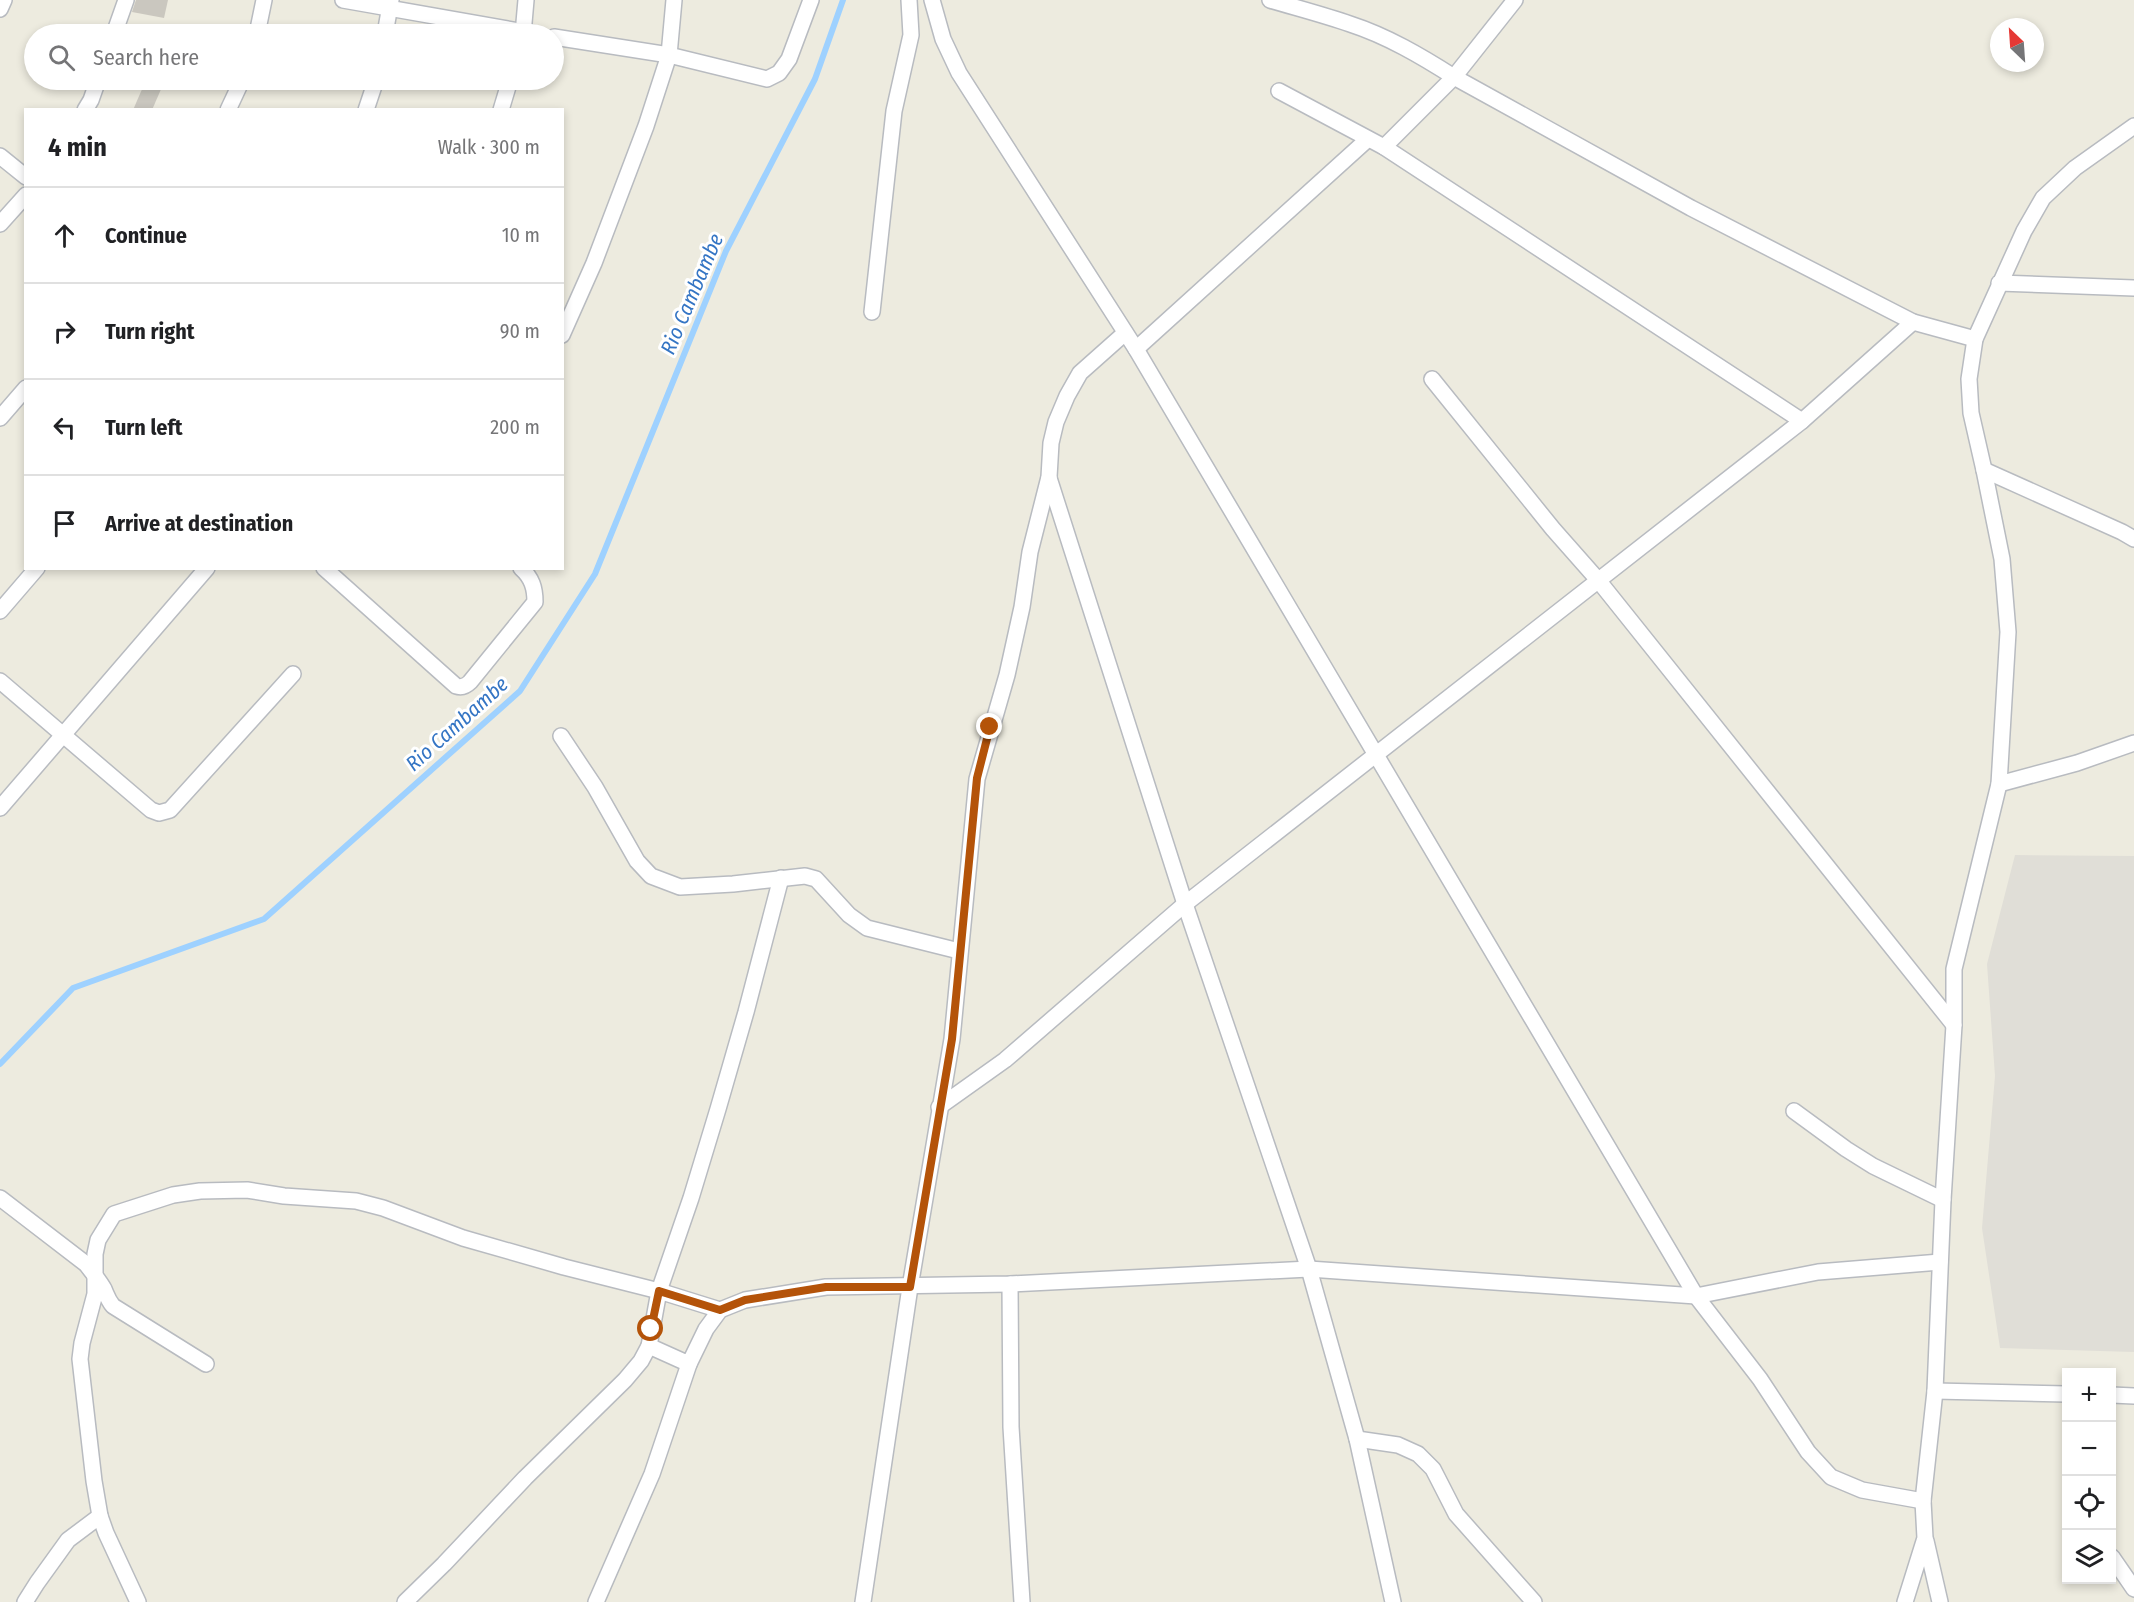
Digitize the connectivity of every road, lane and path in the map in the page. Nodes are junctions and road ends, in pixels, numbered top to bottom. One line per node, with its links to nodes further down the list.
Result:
1 (3, 0): 13 (street)
2 (126, 0): 14 (street)
3 (264, 0): 15 (street)
4 (343, 0): 12 (street)
5 (526, 0): 18 (street)
6 (674, 0): 20 (street)
7 (811, 0): 20 (street)
8 (909, 0): 40 (street)
9 (932, 0): 43 (street)
10 (1270, 0): 21 (street)
11 (1515, 0): 21 (street)
12 (391, 4): 16 (street); 17 (street)
13 (0, 9)
14 (118, 24)
15 (259, 24)
16 (387, 24)
17 (482, 24)
18 (527, 24)
19 (564, 39): 20 (street)
20 (669, 55): 42 (street)
21 (1454, 77): 33 (street); 41 (street)
22 (94, 90): 27 (street)
23 (237, 90): 28 (street)
24 (373, 90): 29 (street)
25 (507, 90): 30 (street)
26 (1279, 91): 32 (street)
27 (86, 108)
28 (229, 108)
29 (367, 108)
30 (502, 108)
31 (2134, 126): 38 (street)
32 (1368, 139): 33 (street); 45 (street)
33 (1384, 147): 49 (street)
34 (0, 156): 35 (street)
35 (24, 175)
36 (24, 197): 37 (street)
37 (0, 224)
38 (1999, 283): 39 (street); 44 (street)
39 (2134, 288)
40 (872, 312)
41 (1912, 322): 44 (street); 49 (street)
42 (564, 330)
43 (1125, 333): 45 (street); 51 (street)
44 (1975, 339): 50 (street)
45 (1136, 349): 64 (street)
46 (1432, 379): 57 (street)
47 (24, 390): 48 (street)
48 (0, 418)
49 (1802, 421): 57 (street)
50 (1984, 470): 52 (street); 65 (street)
51 (1049, 477): 68 (street); 69 (street)
52 (2134, 539)
53 (35, 570): 58 (street)
54 (205, 570): 61 (street)
55 (326, 570): 56 (street)
56 (523, 570)
57 (1598, 580): 64 (street); 70 (street)
58 (0, 611)
59 (293, 674): 61 (street)
60 (0, 681): 61 (street)
61 (63, 735): 66 (street)
62 (561, 736): 67 (street)
63 (2134, 743): 65 (street)
64 (1377, 754): 68 (street); 81 (street)
65 (1999, 784): 70 (street)
66 (0, 808)
67 (781, 878): 69 (street); 80 (street)
68 (1185, 904): 71 (street); 76 (street)
69 (959, 951): 71 (street)
70 (1954, 1025): 74 (street)
71 (939, 1107): 79 (street)
72 (1794, 1111): 74 (street)
73 (0, 1198): 77 (street)
74 (1943, 1200): 75 (street)
75 (1940, 1262): 81 (street); 86 (street)
76 (1309, 1269): 78 (street); 81 (street); 90 (street)
77 (96, 1277): 80 (street); 84 (street); 92 (street)
78 (1010, 1284): 79 (street); 101 (street)
79 (910, 1287): 82 (street); 100 (street)
80 (659, 1291): 82 (street); 83 (street)
81 (1696, 1296): 91 (street)
82 (720, 1310): 85 (street)
83 (649, 1346): 85 (street); 98 (street)
84 (206, 1364)
85 (689, 1364): 99 (street)
86 (1935, 1391): 87 (street); 91 (street)
87 (2062, 1394)
88 (2116, 1395): 89 (street)
89 (2134, 1396)
90 (1357, 1439): 102 (street); 103 (street)
91 (1923, 1501): 93 (street)
92 (100, 1516): 96 (street); 97 (street)
93 (1925, 1538): 104 (street); 105 (street)
94 (2116, 1563): 95 (street)
95 (2134, 1589)
96 (25, 1602)
97 (138, 1602)
98 (405, 1602)
99 (596, 1602)
100 (863, 1602)
101 (1022, 1602)
102 (1393, 1602)
103 (1534, 1602)
104 (1905, 1602)
105 (1940, 1602)

